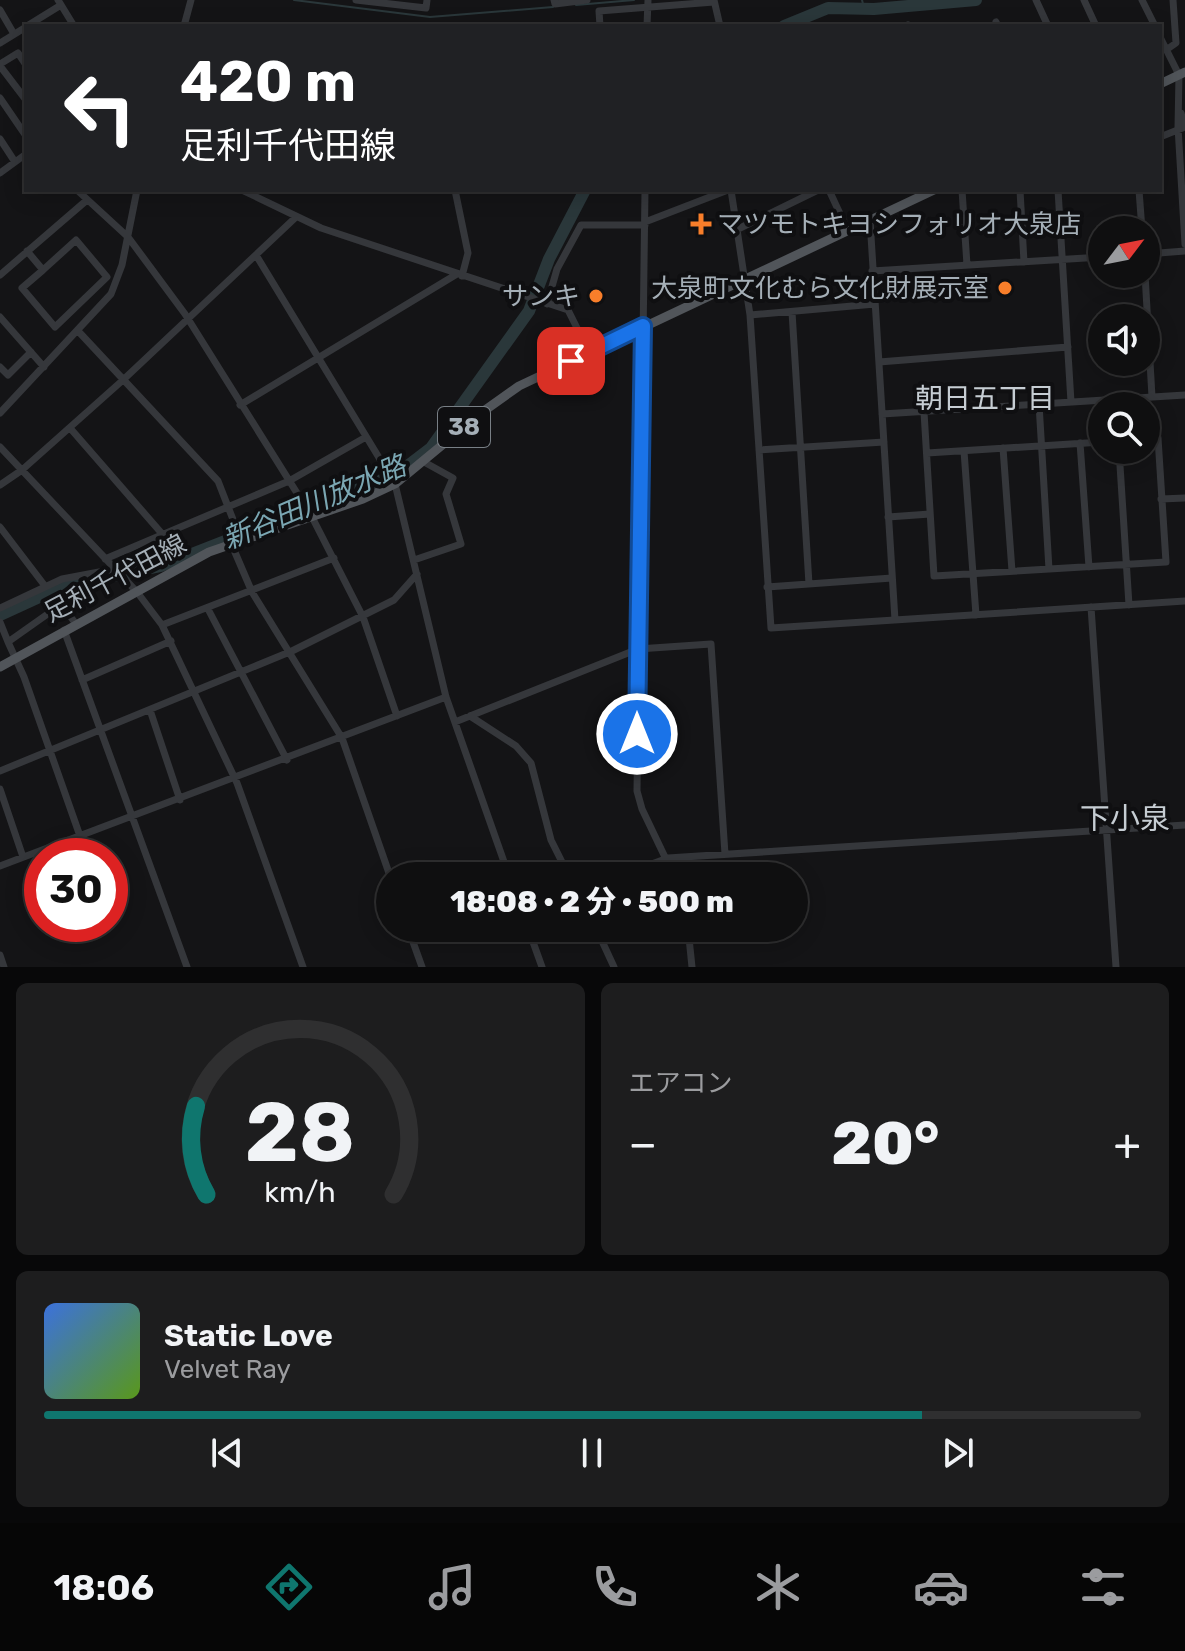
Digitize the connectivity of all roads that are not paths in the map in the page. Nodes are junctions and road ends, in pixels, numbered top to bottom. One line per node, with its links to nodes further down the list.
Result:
1 (191, 0): 16 (street)
2 (356, 0): 3 (street)
3 (427, 0)
4 (554, 0): 5 (street)
5 (587, 0)
6 (1036, 0): 20 (street)
7 (1084, 0): 21 (street)
8 (1142, 0): 22 (street)
9 (1173, 0): 27 (street)
10 (714, 1): 12 (street); 19 (street)
11 (59, 2): 14 (street); 15 (street)
12 (648, 3): 17 (street); 18 (street)
13 (0, 10): 24 (street)
14 (30, 24)
15 (73, 24)
16 (185, 24)
17 (600, 24)
18 (647, 24)
19 (720, 24)
20 (1047, 24)
21 (1095, 24)
22 (1154, 24)
23 (24, 28): 24 (street)
24 (14, 34): 26 (street)
25 (1162, 41): 27 (street)
26 (0, 43)
27 (1166, 50): 30 (street)
28 (1, 62): 29 (street); 32 (street)
29 (24, 62)
30 (1182, 73): 31 (main road); 34 (street)
31 (1162, 83)
32 (24, 97)
33 (0, 98): 35 (street)
34 (1181, 127): 36 (street); 63 (street)
35 (24, 133)
36 (1162, 136)
37 (0, 139): 39 (street)
38 (24, 155): 39 (street)
39 (15, 162): 40 (street)
40 (0, 173)
41 (79, 192): 55 (street)
42 (137, 192): 62 (street)
43 (246, 192): 57 (street)
44 (455, 192): 75 (street)
45 (645, 192): 59 (street)
46 (725, 192): 59 (street)
47 (730, 192): 60 (street)
48 (814, 192): 60 (street)
49 (830, 192): 61 (street)
50 (930, 192): 58 (main road, 足利千代田線 / 38)
51 (962, 192): 71 (street)
52 (1020, 192): 70 (street)
53 (1058, 192): 69 (street)
54 (1139, 192): 56 (street)
55 (87, 200): 62 (street); 64 (street)
56 (1141, 216)
57 (295, 218): 67 (street); 75 (street)
58 (870, 220): 61 (main road, 足利千代田線 / 38); 73 (street)
59 (645, 224): 78 (street); 84 (street)
60 (738, 229): 76 (street)
61 (848, 231): 76 (main road, 足利千代田線 / 38)
62 (128, 237): 83 (street); 85 (street)
63 (1185, 244)
64 (27, 251): 72 (street); 74 (street)
65 (1185, 251): 66 (street)
66 (1160, 253)
67 (256, 255): 83 (street); 89 (street)
68 (1088, 258): 69 (street)
69 (1063, 260): 70 (street); 86 (street)
70 (1024, 262): 71 (street)
71 (967, 265): 73 (street)
72 (43, 270): 72 (street)
73 (872, 271): 79 (street)
74 (0, 275)
75 (460, 275): 78 (street); 89 (street)
76 (746, 278): 81 (street); 84 (main road, 足利千代田線 / 38)
77 (1146, 288): 94 (street)
78 (543, 303): 88 (street)
79 (875, 304): 80 (street); 90 (street)
80 (792, 312): 81 (street); 113 (street)
81 (750, 315): 112 (street)
82 (0, 317): 87 (street)
83 (186, 320): 93 (street); 100 (street)
84 (643, 326): 88 (main road, 足利千代田線 / 38); 162 (street)
85 (79, 332): 92 (street); 93 (street)
86 (1068, 347): 90 (street); 98 (street)
87 (31, 352): 91 (street); 92 (street)
88 (589, 352): 116 (main road, 足利千代田線 / 38)
89 (318, 357): 100 (street); 105 (street)
90 (879, 362): 103 (street)
91 (0, 367)
92 (44, 367): 102 (street)
93 (123, 380): 104 (street); 125 (street)
94 (1152, 392)
95 (1185, 395): 96 (street)
96 (1160, 397)
97 (1088, 401): 98 (street)
98 (1071, 402): 99 (street)
99 (1039, 404): 101 (street); 109 (street)
100 (240, 405): 120 (street)
101 (924, 412): 103 (street); 115 (street)
102 (0, 413)
103 (882, 414): 106 (street)
104 (70, 428): 119 (street); 130 (street)
105 (366, 437): 120 (street); 121 (street)
106 (884, 442): 113 (street); 128 (street)
107 (1080, 443): 108 (street); 109 (street); 136 (street)
108 (1088, 443)
109 (1041, 446): 111 (street); 137 (street)
110 (0, 447): 119 (street)
111 (1003, 448): 114 (street); 139 (street)
112 (759, 450): 113 (street); 145 (street)
113 (802, 450): 143 (street)
114 (964, 451): 115 (street); 141 (street)
115 (927, 453): 126 (street)
116 (424, 462): 121 (main road, 足利千代田線 / 38); 134 (street)
117 (1120, 464): 135 (street)
118 (1159, 464): 124 (street)
119 (22, 470): 122 (street); 133 (street)
120 (289, 481): 125 (street); 127 (street)
121 (395, 484): 127 (main road, 足利千代田線 / 38); 134 (street)
122 (0, 485)
123 (1185, 498): 124 (street)
124 (1161, 499): 135 (street)
125 (229, 508): 130 (street); 131 (street)
126 (930, 514): 128 (street); 141 (street)
127 (311, 515): 131 (main road, 足利千代田線 / 38); 132 (street)
128 (888, 517): 142 (street)
129 (0, 527): 144 (street)
130 (164, 536): 133 (street)
131 (237, 540): 146 (main road, 足利千代田線 / 38); 147 (street)
132 (334, 558): 147 (street); 154 (street)
133 (105, 559): 138 (street)
134 (414, 560): 140 (street)
135 (1126, 564): 136 (street); 149 (street)
136 (1089, 567): 137 (street)
137 (1049, 569): 139 (street)
138 (116, 571): 144 (street); 146 (street)
139 (1012, 571): 141 (street)
140 (417, 574): 154 (street); 169 (street)
141 (974, 574): 153 (street)
142 (892, 578): 143 (street); 155 (street)
143 (809, 584): 145 (street)
144 (45, 586): 151 (street)
145 (767, 587): 155 (street)
146 (137, 592): 157 (main road, 足利千代田線 / 38); 158 (street)
147 (252, 592): 152 (street); 163 (street)
148 (1185, 601): 149 (street)
149 (1129, 605): 150 (street)
150 (1091, 607): 153 (street); 185 (street)
151 (0, 608)
152 (208, 609): 158 (street); 166 (street)
153 (976, 615): 155 (street)
154 (363, 617): 163 (street); 171 (street)
155 (895, 620)
156 (0, 622): 161 (street)
157 (76, 624): 159 (main road, 足利千代田線 / 38); 161 (street)
158 (162, 625): 160 (street)
159 (64, 630): 164 (main road, 足利千代田線 / 38); 167 (street)
160 (171, 641): 167 (street); 168 (street)
161 (8, 642): 164 (street)
162 (638, 649): 172 (street); 187 (street); 189 (street)
163 (292, 651): 166 (street); 175 (street)
164 (16, 656): 165 (main road, 足利千代田線 / 38); 176 (street)
165 (0, 667)
166 (241, 672): 168 (street); 177 (street)
167 (82, 680): 174 (street)
168 (193, 691): 170 (street); 179 (street)
169 (446, 697): 171 (street); 173 (street)
170 (150, 710): 174 (street); 181 (street)
171 (397, 716): 175 (street)
172 (470, 716): 173 (street); 192 (street)
173 (455, 722): 191 (street)
174 (100, 730): 176 (street); 183 (street)
175 (342, 738): 177 (street); 190 (street)
176 (50, 750): 178 (street); 186 (street)
177 (287, 760): 179 (street)
178 (0, 771)
179 (234, 780): 181 (street); 203 (street)
180 (0, 789): 182 (street)
181 (180, 800): 183 (street)
182 (3, 808): 188 (street)
183 (133, 816): 186 (street); 202 (street)
184 (1185, 825): 185 (street)
185 (1107, 829): 187 (street); 208 (street)
186 (80, 836): 188 (street)
187 (725, 854): 189 (street)
188 (23, 857): 195 (street)
189 (668, 858): 193 (street); 194 (street)
190 (385, 862)
191 (504, 862)
192 (562, 862)
193 (657, 862)
194 (669, 862)
195 (0, 866)
196 (413, 942): 204 (street)
197 (533, 942): 205 (street)
198 (602, 942): 206 (street)
199 (689, 942): 207 (street)
200 (0, 955): 201 (street)
201 (4, 967)
202 (187, 967)
203 (303, 967)
204 (422, 967)
205 (542, 967)
206 (614, 967)
207 (692, 967)
208 (1116, 967)

